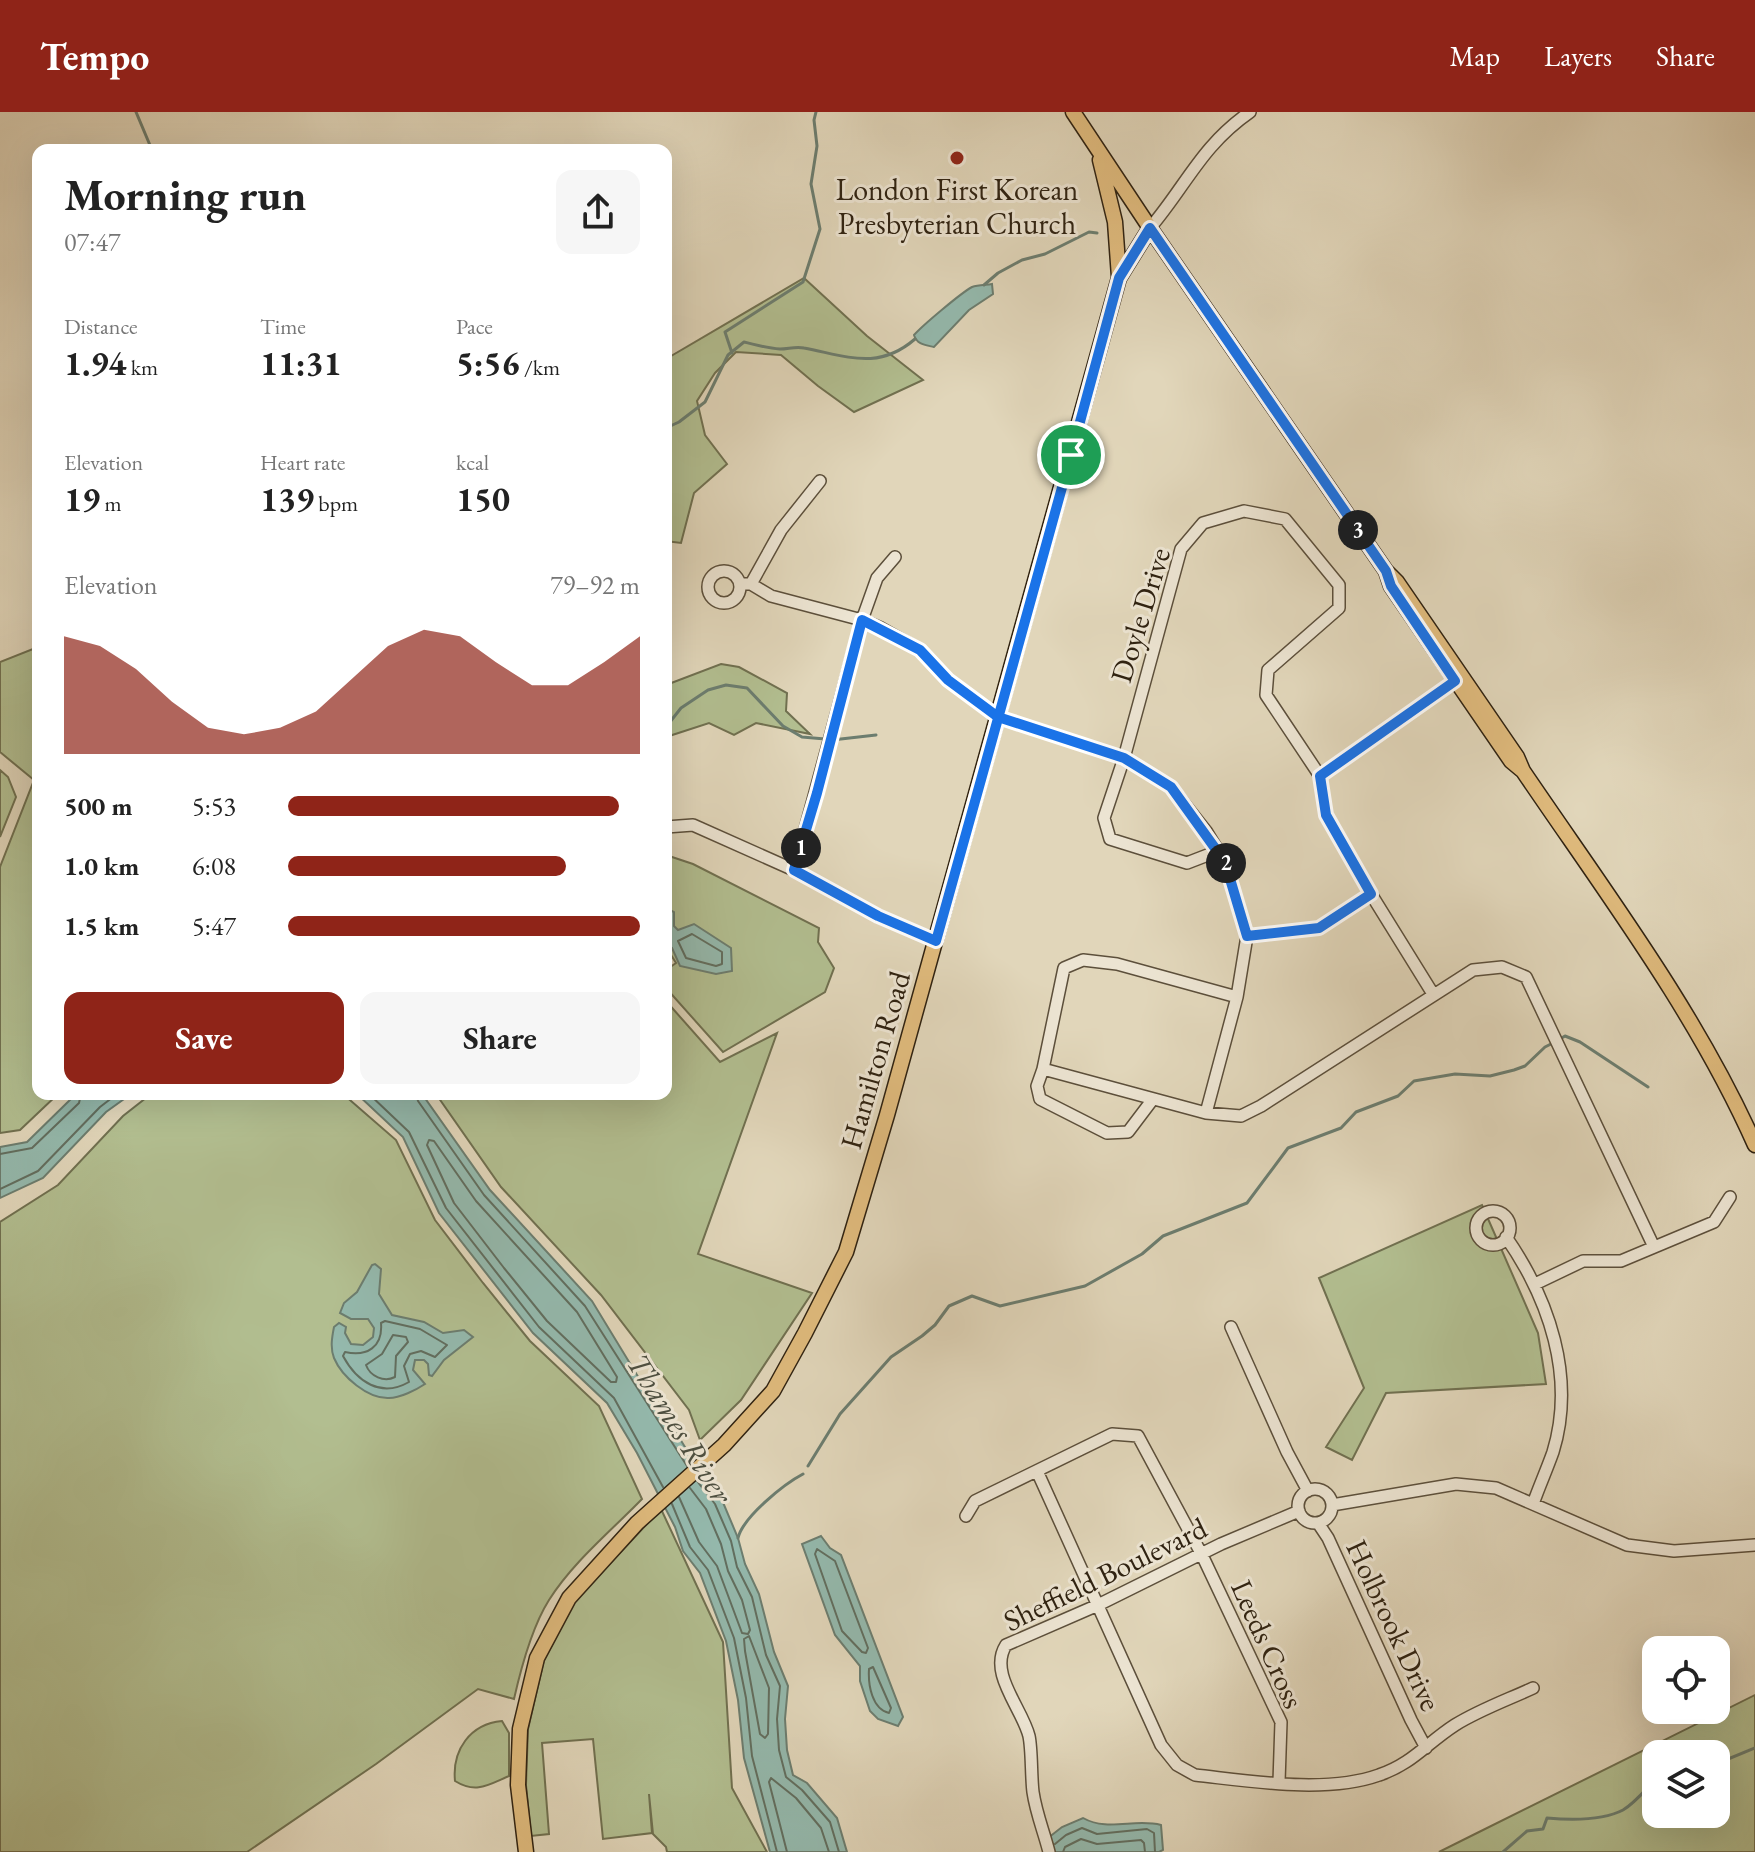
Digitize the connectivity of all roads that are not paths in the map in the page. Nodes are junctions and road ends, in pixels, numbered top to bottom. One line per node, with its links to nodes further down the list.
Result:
1 (1073, 112): 3 (main road)
2 (1250, 112): 4 (street)
3 (1098, 150): 4 (main road); 5 (main road)
4 (1150, 228): 5 (main road, Hamilton Road); 8 (main road)
5 (1119, 278): 11 (main road, Hamilton Road)
6 (820, 481): 9 (street)
7 (895, 557): 9 (street)
8 (1386, 571): 10 (main road); 13 (main road)
9 (862, 620): 11 (street); 17 (street)
10 (1455, 681): 13 (main road); 14 (street)
11 (998, 717): 12 (street); 20 (main road, Hamilton Road)
12 (1124, 758): 14 (street, Doyle Drive); 16 (street); 16 (street, Doyle Drive)
13 (1523, 771): 26 (main road)
14 (1320, 776): 18 (street, Doyle Drive)
15 (672, 827): 17 (street)
16 (1218, 851): 19 (street)
17 (794, 870): 20 (street)
18 (1371, 894): 19 (street); 21 (street, Doyle Drive)
19 (1247, 936): 22 (street)
20 (936, 941): 45 (main road, Hamilton Road)
21 (1433, 994): 25 (street); 29 (street)
22 (1237, 997): 23 (street); 25 (street)
23 (1043, 1069): 24 (street); 24 (street)
24 (1153, 1099): 25 (street)
25 (1206, 1113)
26 (1755, 1145)
27 (1730, 1197): 29 (street)
28 (1506, 1237): 30 (street)
29 (1654, 1247): 30 (street)
30 (1535, 1284): 34 (street)
31 (1231, 1327): 33 (street)
32 (1037, 1471): 37 (street); 40 (street, Leeds Cross); 41 (street)
33 (1308, 1491): 35 (street); 36 (street)
34 (1533, 1504): 35 (street); 39 (street)
35 (1332, 1505): 38 (street)
36 (1299, 1511): 38 (street); 40 (street, Sheffield Boulevard)
37 (966, 1516)
38 (1318, 1523): 43 (street, Holbrook Drive)
39 (1755, 1545)
40 (1202, 1555): 41 (street, Sheffield Boulevard); 44 (street, Leeds Cross)
41 (1098, 1605): 44 (street); 46 (street, Sheffield Boulevard)
42 (1533, 1688): 43 (street)
43 (1426, 1748): 44 (street)
44 (1279, 1782)
45 (526, 1852)
46 (1049, 1852)

